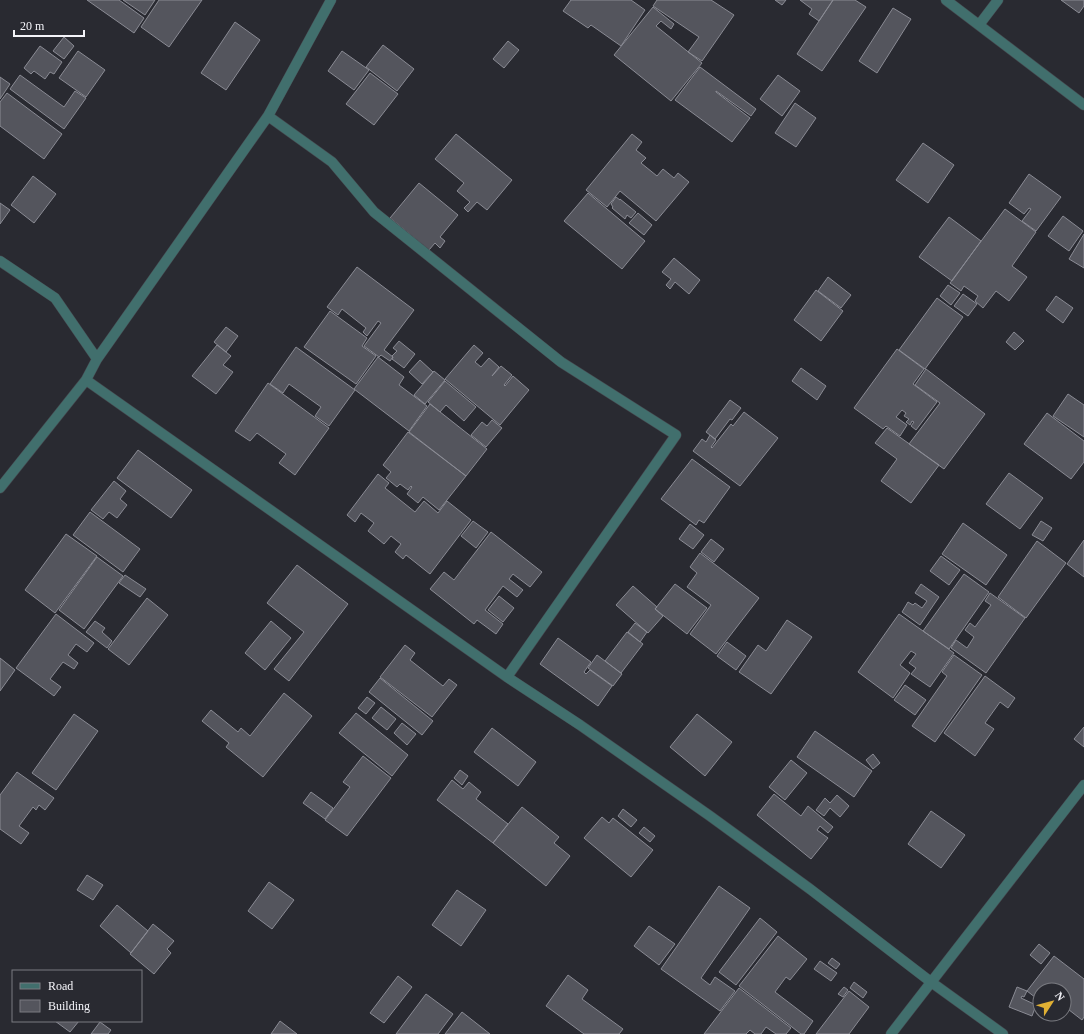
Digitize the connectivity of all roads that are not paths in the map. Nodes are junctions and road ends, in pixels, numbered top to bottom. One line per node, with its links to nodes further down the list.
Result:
1 (331, 0): 6 (street)
2 (946, 0): 4 (street)
3 (998, 0): 4 (street)
4 (979, 25): 5 (street)
5 (1084, 105)
6 (268, 116): 8 (street); 11 (street)
7 (0, 261): 8 (street)
8 (97, 359): 9 (street)
9 (86, 380): 10 (street); 11 (street)
10 (0, 488)
11 (507, 677): 13 (street)
12 (1084, 785): 13 (street)
13 (931, 982): 14 (street); 15 (street)
14 (891, 1034)
15 (1003, 1034)

